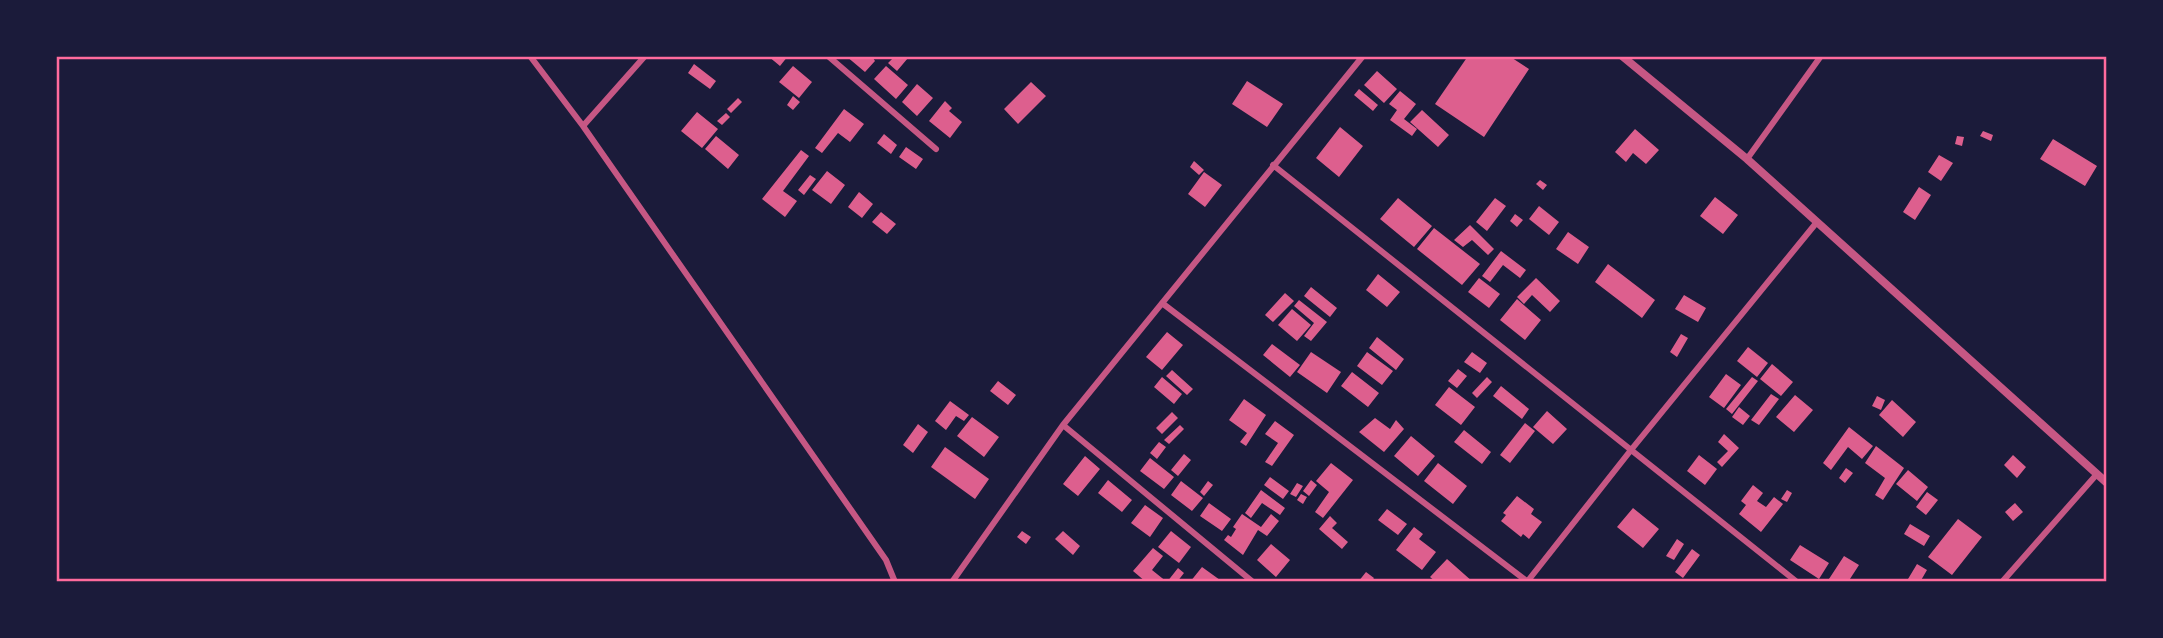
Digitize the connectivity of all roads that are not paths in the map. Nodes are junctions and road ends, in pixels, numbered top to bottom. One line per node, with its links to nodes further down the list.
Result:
1 (530, 56): 7 (street)
2 (645, 56): 7 (street)
3 (828, 56): 8 (street)
4 (1363, 56): 10 (street)
5 (1622, 56): 9 (street)
6 (1821, 56): 9 (street)
7 (583, 126): 17 (street)
8 (936, 149)
9 (1747, 159): 11 (street)
10 (1273, 165): 12 (street); 14 (street)
11 (1817, 222): 14 (street); 15 (street)
12 (1161, 303): 13 (street); 20 (street)
13 (1063, 425): 18 (street); 19 (street)
14 (1631, 450): 20 (street); 21 (street)
15 (2096, 474): 16 (street); 22 (street)
16 (2107, 483)
17 (895, 582)
18 (952, 582)
19 (1253, 582)
20 (1527, 582)
21 (1797, 582)
22 (2002, 582)

